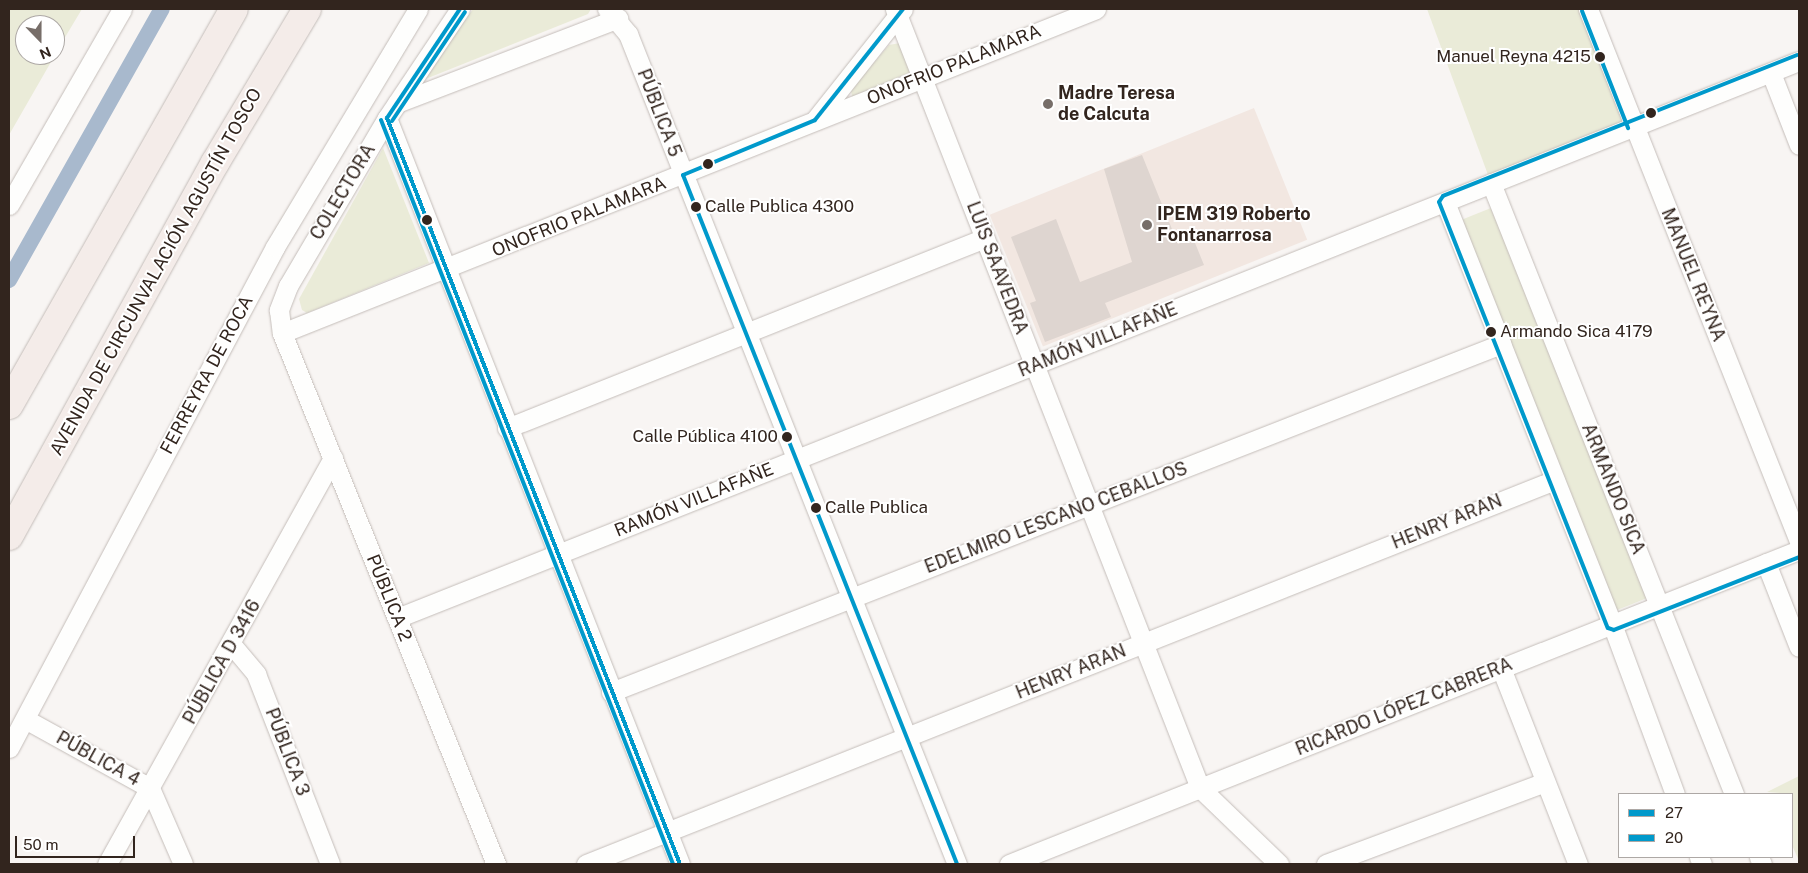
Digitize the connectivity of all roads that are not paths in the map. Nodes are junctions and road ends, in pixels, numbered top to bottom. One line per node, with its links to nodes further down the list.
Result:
1 (122, 9): 20 (street)
2 (234, 9): 27 (highway)
3 (307, 9): 33 (highway, AVENIDA DE CIRCUNVALACIÓN AGUSTÍN TOSCO)
4 (418, 9): 47 (street, FERREYRA DE ROCA)
5 (460, 9): 13 (street, COLECTORA)
6 (1096, 9): 12 (street, ONOFRIO PALAMARA)
7 (1588, 9): 15 (street, MANUEL REYNA)
8 (898, 11): 12 (street, LUIS SAAVEDRA); 14 (street)
9 (613, 13): 13 (street); 17 (street, PÚBLICA 5)
10 (1799, 61): 11 (street, RAMÓN VILLAFAÑE)
11 (1770, 73): 15 (street, RAMÓN VILLAFAÑE); 16 (street)
12 (922, 78): 14 (street, ONOFRIO PALAMARA); 21 (street, LUIS SAAVEDRA)
13 (392, 110): 22 (street); 23 (street, COLECTORA)
14 (815, 120): 17 (street, ONOFRIO PALAMARA)
15 (1634, 126): 18 (street, RAMÓN VILLAFAÑE); 34 (street, MANUEL REYNA)
16 (1799, 145)
17 (683, 175): 22 (street, ONOFRIO PALAMARA); 24 (street, PÚBLICA 5)
18 (1491, 184): 19 (street, RAMÓN VILLAFAÑE); 39 (street, ARMANDO SICA)
19 (1445, 202): 25 (street); 26 (street, RAMÓN VILLAFAÑE)
20 (9, 205)
21 (985, 238): 24 (street); 26 (street, LUIS SAAVEDRA)
22 (446, 270): 23 (street, ONOFRIO PALAMARA); 28 (street)
23 (282, 333): 29 (street, PÚBLICA 2)
24 (744, 333): 28 (street); 30 (street, PÚBLICA 5)
25 (1501, 344): 31 (street); 32 (street, EDELMIRO LESCANO CEBALLOS)
26 (1035, 365): 30 (street, RAMÓN VILLAFAÑE); 32 (street, LUIS SAAVEDRA)
27 (9, 405)
28 (508, 428): 36 (street)
29 (333, 458): 40 (street, PÚBLICA 2); 43 (street, PÚBLICA D 3416)
30 (795, 460): 36 (street, RAMÓN VILLAFAÑE); 38 (street, PÚBLICA 5)
31 (1555, 480): 41 (street); 42 (street, HENRY ARAN)
32 (1090, 505): 38 (street, EDELMIRO LESCANO CEBALLOS); 42 (street, LUIS SAAVEDRA)
33 (9, 536)
34 (1799, 541)
35 (1799, 550): 37 (street, RICARDO LÓPEZ CABRERA)
36 (556, 555): 40 (street, RAMÓN VILLAFAÑE); 46 (street)
37 (1766, 563): 39 (street, RICARDO LÓPEZ CABRERA); 44 (street)
38 (851, 599): 46 (street, EDELMIRO LESCANO CEBALLOS); 48 (street, PÚBLICA 5)
39 (1659, 606): 41 (street, RICARDO LÓPEZ CABRERA); 54 (street, ARMANDO SICA)
40 (398, 618): 59 (street, PÚBLICA 2)
41 (1612, 624): 45 (street, RICARDO LÓPEZ CABRERA); 53 (street)
42 (1144, 643): 48 (street, HENRY ARAN); 52 (street, LUIS SAAVEDRA)
43 (232, 645): 51 (street, PÚBLICA D 3416); 58 (street, PÚBLICA 3)
44 (1799, 647)
45 (1501, 668): 50 (street); 52 (street, RICARDO LÓPEZ CABRERA)
46 (611, 692): 55 (street)
47 (25, 719): 49 (street, FERREYRA DE ROCA); 51 (street, PÚBLICA 4)
48 (906, 737): 55 (street, HENRY ARAN); 62 (street, PÚBLICA 5)
49 (9, 748)
50 (1545, 782): 65 (street); 66 (street)
51 (150, 788): 56 (street, PÚBLICA D 3416); 57 (street, PÚBLICA 4)
52 (1200, 788): 63 (street, RICARDO LÓPEZ CABRERA); 64 (street, LUIS SAAVEDRA)
53 (1675, 793)
54 (1734, 793)
55 (667, 832): 60 (street, HENRY ARAN); 61 (street)
56 (108, 864)
57 (183, 864)
58 (330, 864)
59 (496, 864)
60 (586, 864)
61 (680, 864)
62 (957, 864)
63 (1008, 864)
64 (1279, 864)
65 (1326, 864)
66 (1578, 864)

